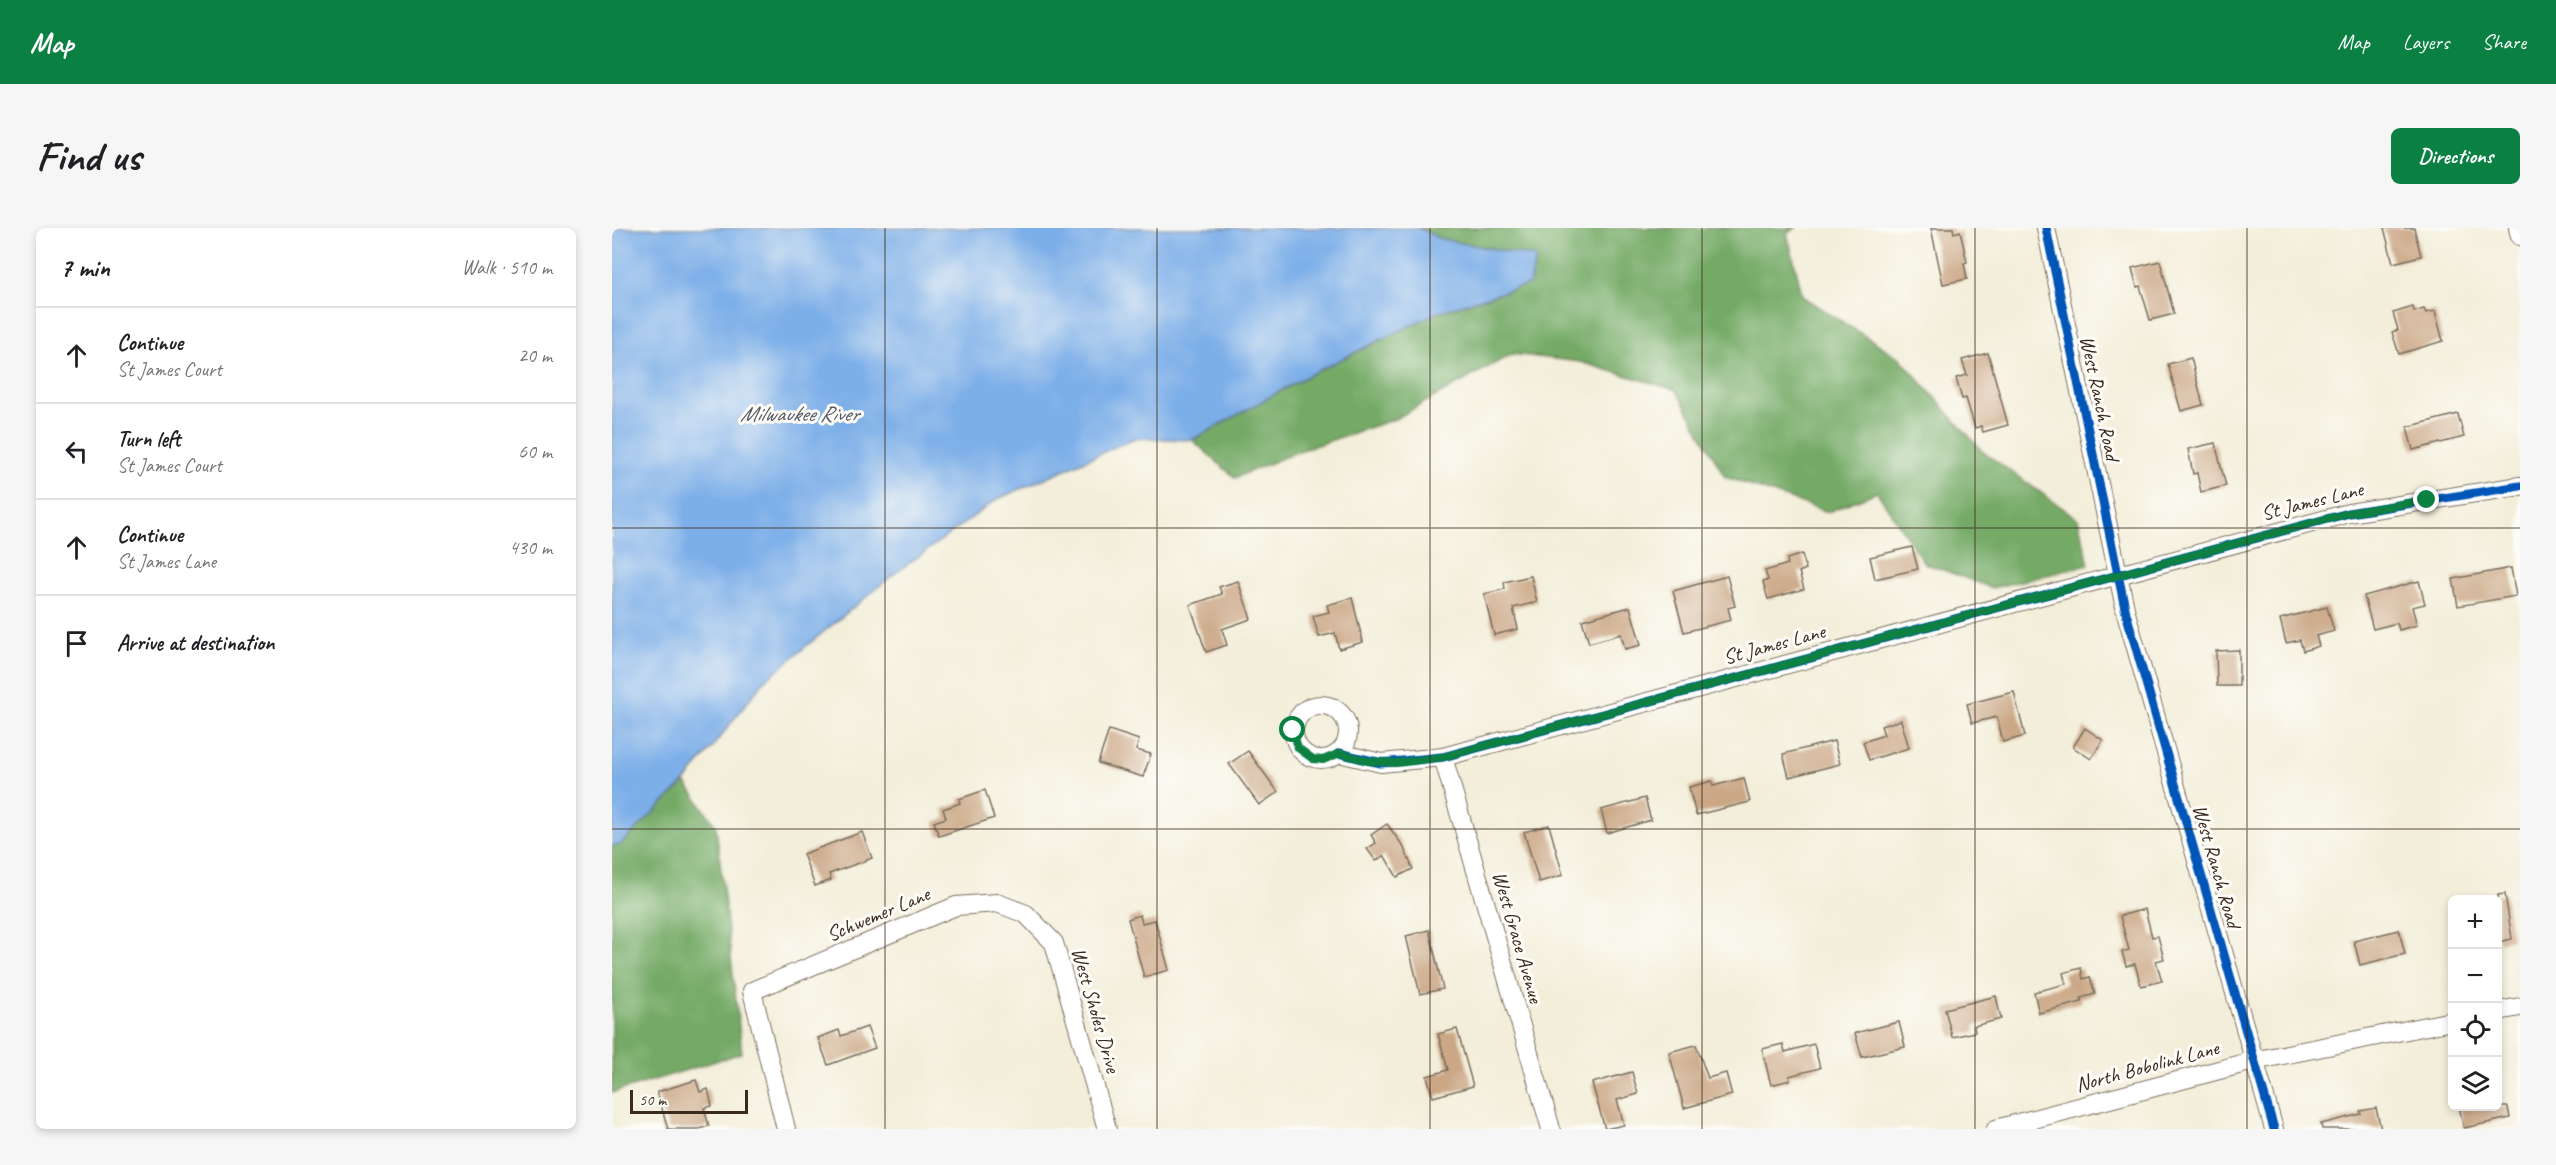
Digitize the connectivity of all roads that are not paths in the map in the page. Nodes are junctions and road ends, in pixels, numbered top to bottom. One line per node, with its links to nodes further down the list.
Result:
1 (2046, 228): 5 (street, West Ranch Road)
2 (2518, 228): 3 (street)
3 (2520, 236)
4 (2520, 486): 5 (street, St James Lane)
5 (2118, 574): 7 (street, St James Lane); 12 (street, West Ranch Road)
6 (1340, 753): 7 (street, St James Lane)
7 (1443, 757): 15 (street, West Grace Avenue)
8 (1026, 914): 13 (street, Schwemer Lane); 14 (street, West Sholes Drive)
9 (2520, 1007): 10 (street)
10 (2502, 1010)
11 (2448, 1022): 12 (street, North Bobolink Lane)
12 (2253, 1061): 16 (street, North Bobolink Lane); 17 (street, West Ranch Road)
13 (786, 1129)
14 (1107, 1129)
15 (1551, 1129)
16 (1996, 1129)
17 (2274, 1129)

